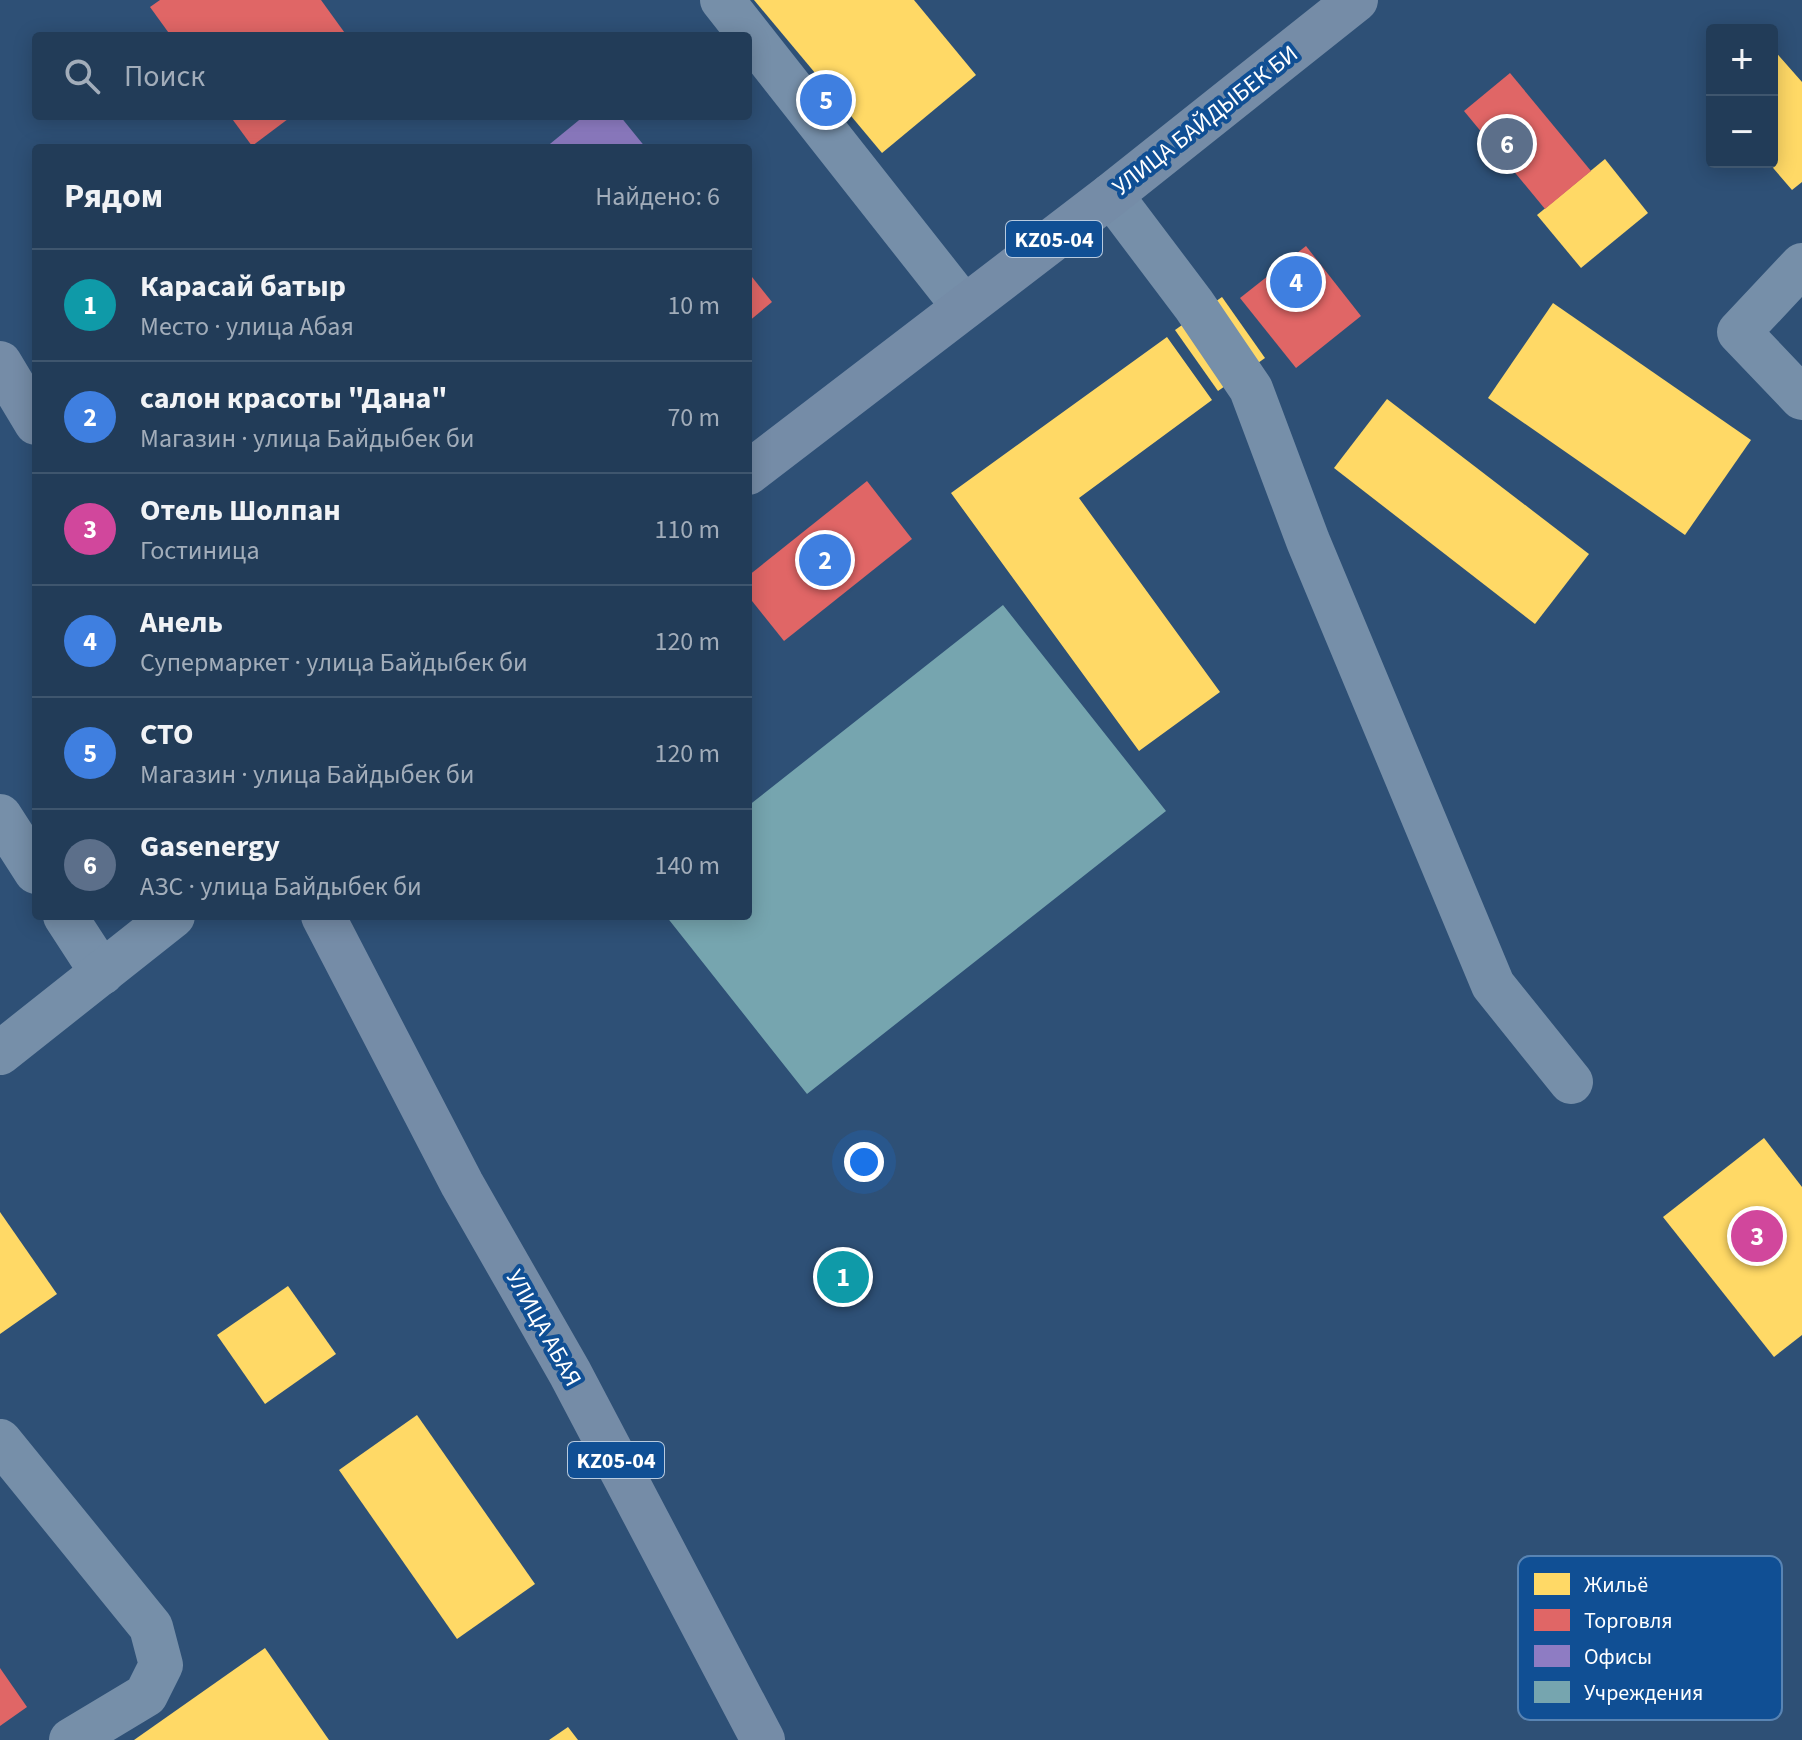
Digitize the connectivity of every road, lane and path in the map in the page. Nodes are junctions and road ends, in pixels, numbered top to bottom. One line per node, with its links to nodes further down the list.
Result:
1 (722, 0): 3 (street)
2 (1356, 0): 5 (main road, УЛИЦА БАЙДЫБЕК БИ / KZ05-04)
3 (747, 32)
4 (752, 38): 7 (street)
5 (1111, 195): 7 (main road, УЛИЦА БАЙДЫБЕК БИ / KZ05-04); 19 (street)
6 (1802, 265): 9 (street)
7 (964, 307): 11 (main road, УЛИЦА БАЙДЫБЕК БИ / KZ05-04)
8 (0, 363): 10 (main road)
9 (1802, 398)
10 (32, 416)
11 (752, 470)
12 (0, 816): 13 (street)
13 (32, 866)
14 (68, 920): 17 (street)
15 (168, 920): 17 (street)
16 (325, 920): 22 (main road, УЛИЦА АБАЯ / KZ05-04)
17 (102, 973): 18 (street)
18 (0, 1053)
19 (1571, 1082)
20 (0, 1441): 21 (street)
21 (71, 1740)
22 (763, 1740)

